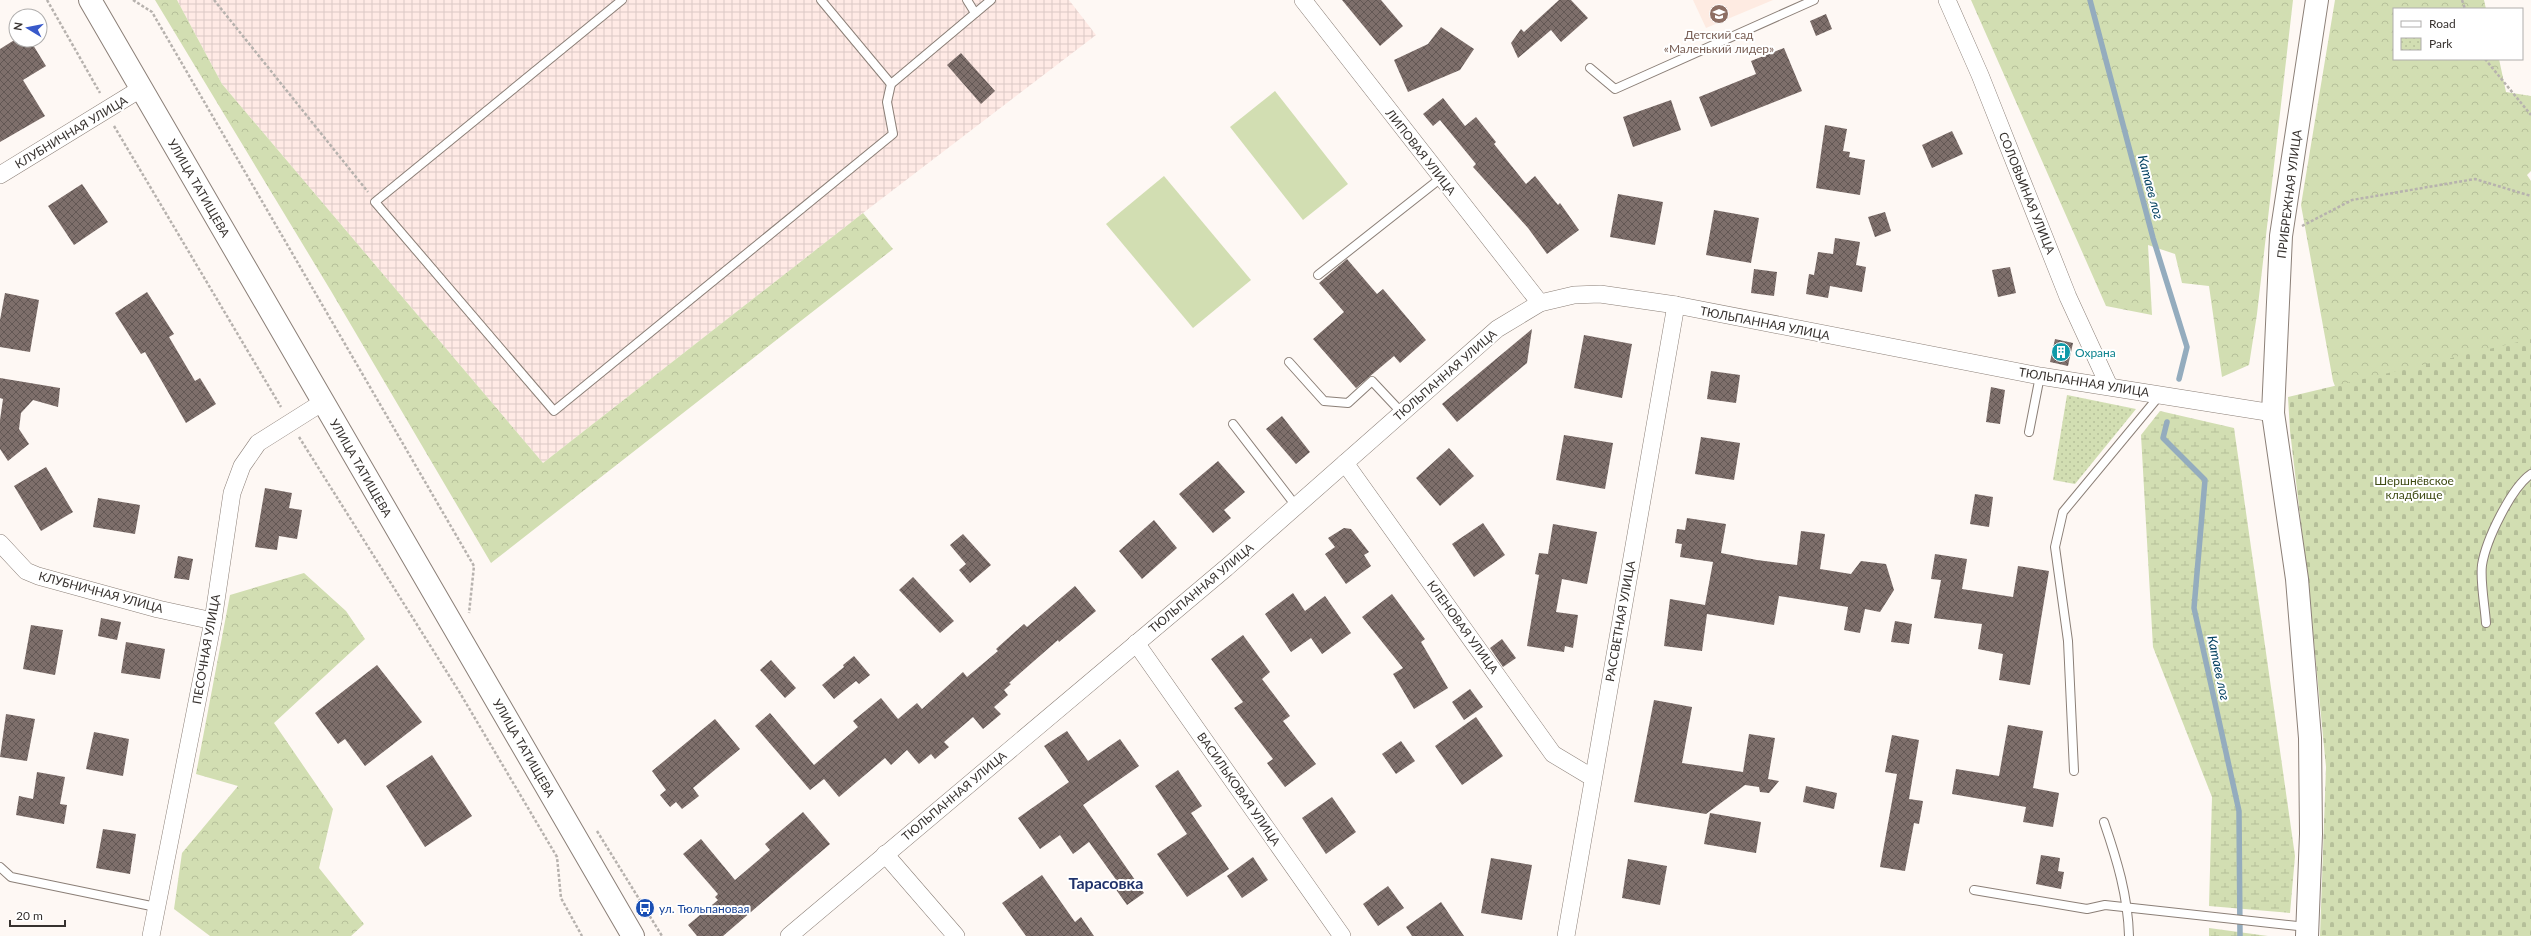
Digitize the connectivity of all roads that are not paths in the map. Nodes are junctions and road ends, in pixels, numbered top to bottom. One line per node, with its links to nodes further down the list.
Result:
1 (90, 0): 13 (street, УЛИЦА ТАТИЩЕВА)
2 (622, 0): 12 (lane)
3 (821, 0): 12 (lane)
4 (967, 0): 10 (lane)
5 (991, 0): 10 (lane)
6 (1302, 0): 15 (street, ЛИПОВАЯ УЛИЦА)
7 (1814, 0): 11 (lane)
8 (1947, 0): 21 (street, СОЛОВЬИНАЯ УЛИЦА)
9 (2317, 0): 25 (street, ПРИБРЕЖНАЯ УЛИЦА)
10 (974, 13): 12 (lane)
11 (1590, 68)
12 (891, 84)
13 (142, 88): 14 (street, КЛУБНИЧНАЯ УЛИЦА); 23 (street, УЛИЦА ТАТИЩЕВА)
14 (0, 175)
15 (1441, 178): 16 (lane); 17 (street, ЛИПОВАЯ УЛИЦА)
16 (1318, 275)
17 (1540, 302): 18 (street, ТЮЛЬПАННАЯ УЛИЦА); 24 (street, ТЮЛЬПАННАЯ УЛИЦА)
18 (1676, 305): 20 (street, ТЮЛЬПАННАЯ УЛИЦА); 36 (street, РАССВЕТНАЯ УЛИЦА)
19 (1289, 362): 24 (lane)
20 (2040, 376): 21 (street, ТЮЛЬПАННАЯ УЛИЦА); 27 (lane)
21 (2109, 386): 22 (street, ТЮЛЬПАННАЯ УЛИЦА)
22 (2161, 394): 25 (street, ТЮЛЬПАННАЯ УЛИЦА); 35 (lane)
23 (323, 402): 32 (street, ПЕСОЧНАЯ УЛИЦА); 45 (street, УЛИЦА ТАТИЩЕВА)
24 (1402, 413): 28 (street, ТЮЛЬПАННАЯ УЛИЦА)
25 (2273, 413): 43 (street, ПРИБРЕЖНАЯ УЛИЦА)
26 (1233, 424): 30 (lane)
27 (2029, 432)
28 (1345, 463): 30 (street, ТЮЛЬПАННАЯ УЛИЦА); 36 (street, КЛЕНОВАЯ УЛИЦА)
29 (2531, 474): 33 (lane)
30 (1296, 506): 34 (street, ТЮЛЬПАННАЯ УЛИЦА)
31 (0, 543): 32 (street, КЛУБНИЧНАЯ УЛИЦА)
32 (213, 621): 41 (street, ПЕСОЧНАЯ УЛИЦА)
33 (2486, 624)
34 (1136, 643): 38 (street, ТЮЛЬПАННАЯ УЛИЦА); 48 (street, ВАСИЛЬКОВАЯ УЛИЦА)
35 (2074, 771)
36 (1593, 778): 49 (street, РАССВЕТНАЯ УЛИЦА)
37 (2104, 822): 42 (lane)
38 (886, 854): 46 (street, ТЮЛЬПАННАЯ УЛИЦА); 47 (street)
39 (0, 867): 41 (lane)
40 (1974, 890): 42 (lane)
41 (156, 907): 44 (street, ПЕСОЧНАЯ УЛИЦА)
42 (2128, 908): 43 (lane); 50 (lane)
43 (2308, 931)
44 (151, 936)
45 (633, 936)
46 (789, 936)
47 (956, 936)
48 (1342, 936)
49 (1566, 936)
50 (2129, 936)

